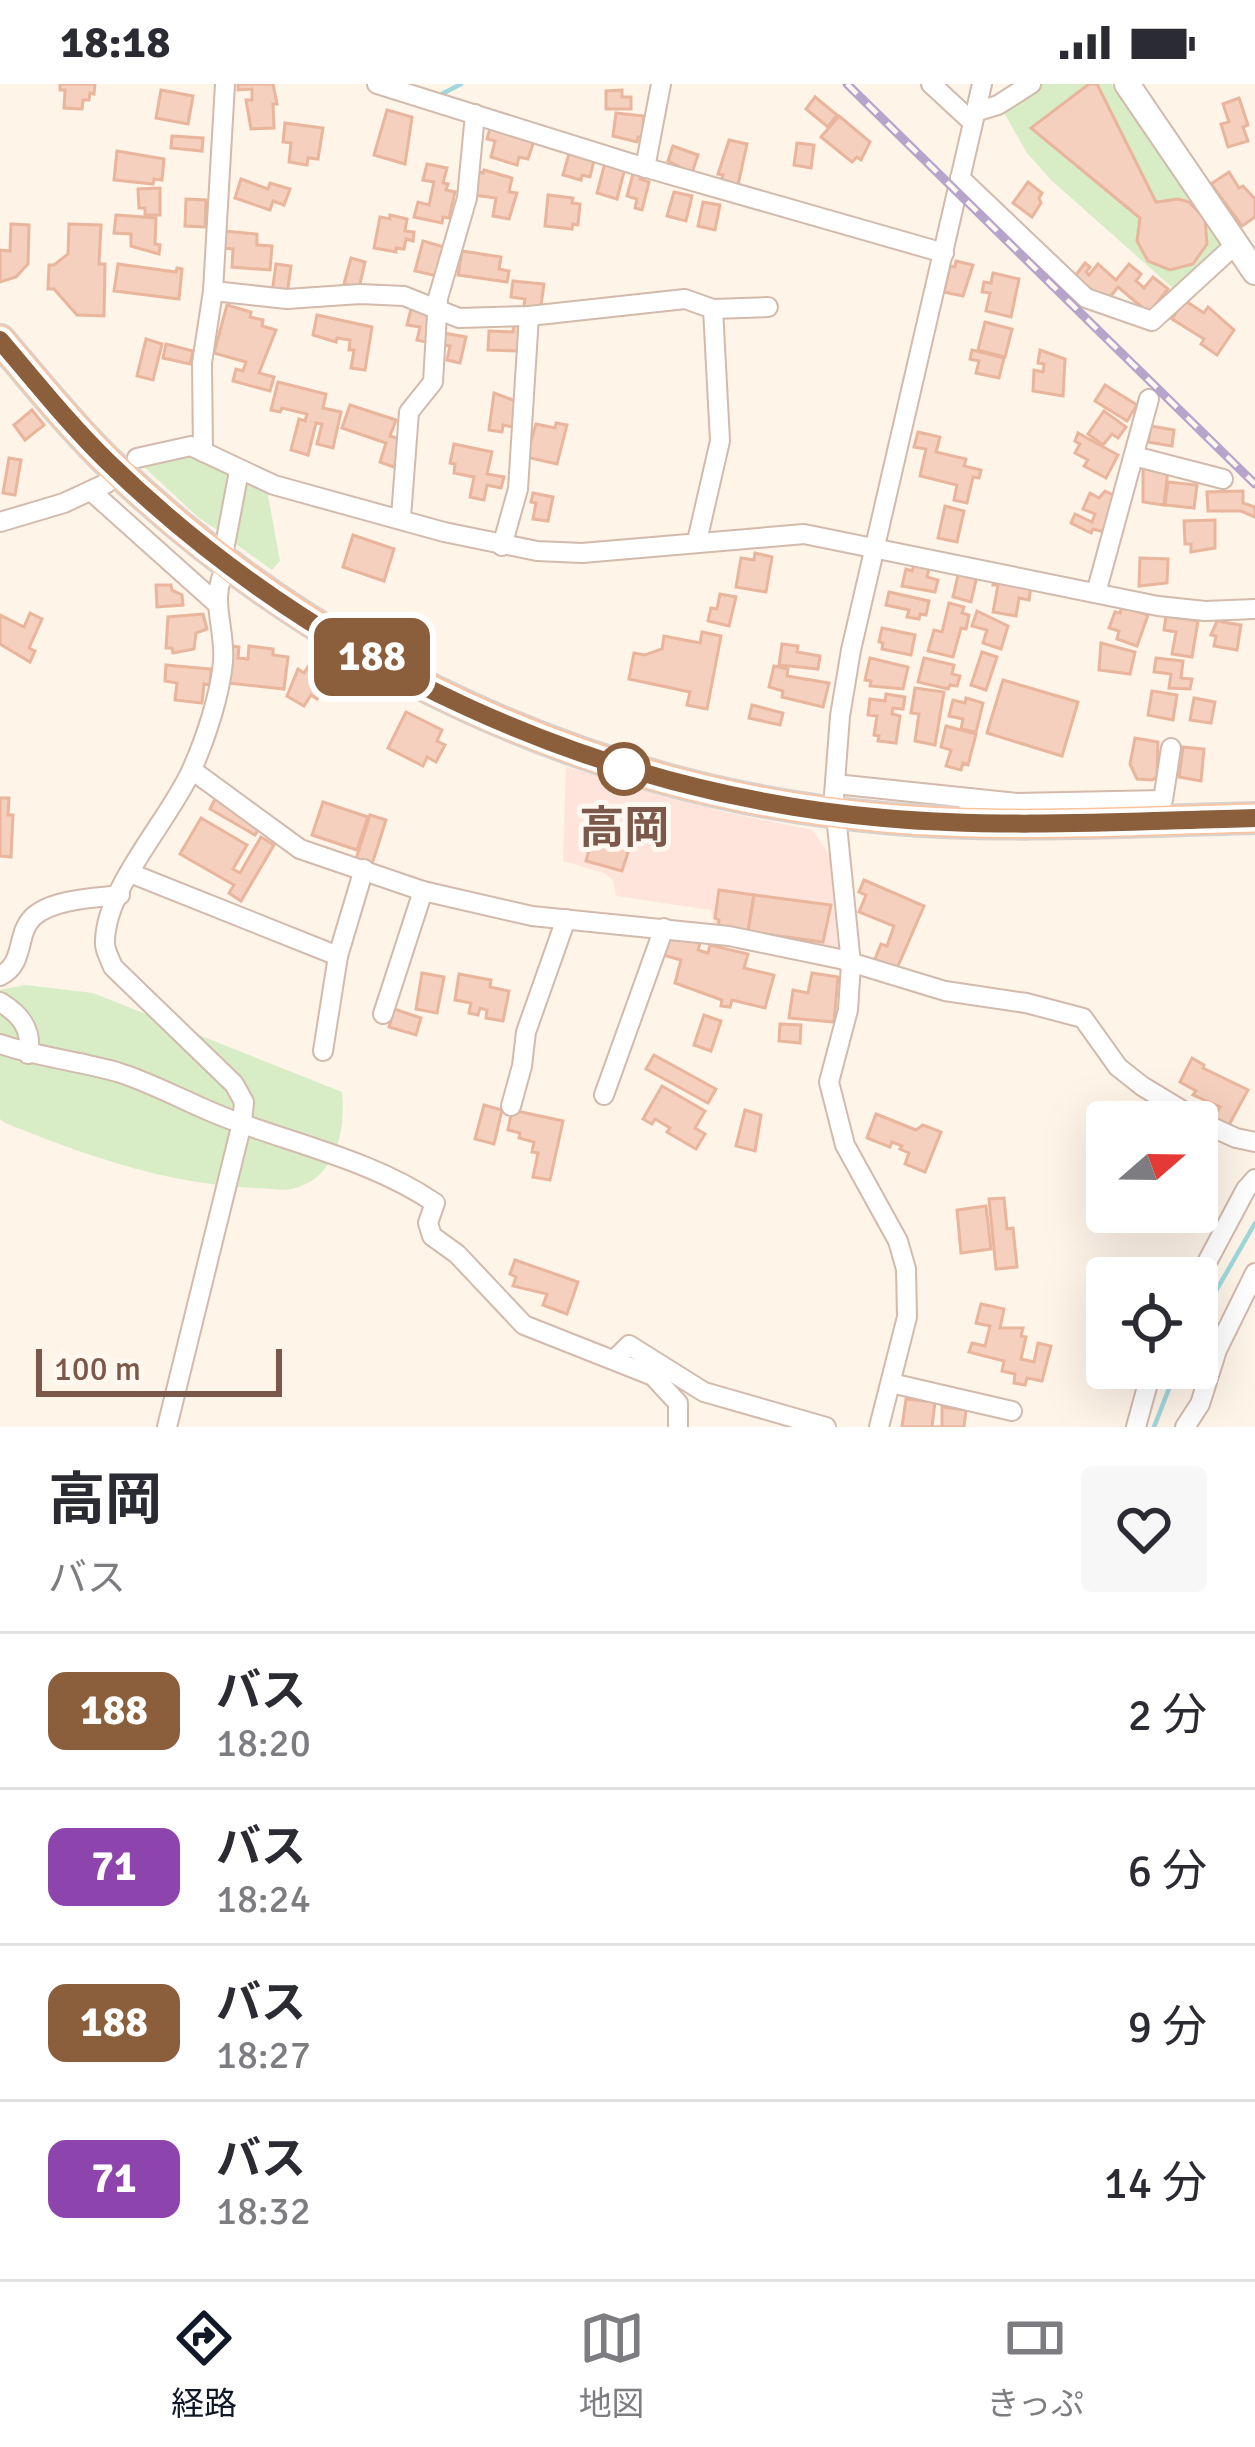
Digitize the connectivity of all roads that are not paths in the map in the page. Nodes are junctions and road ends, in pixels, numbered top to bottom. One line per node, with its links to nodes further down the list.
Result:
1 (225, 84): 15 (street)
2 (377, 84): 8 (street)
3 (661, 84): 10 (street)
4 (932, 84): 9 (street)
5 (982, 84): 9 (street)
6 (1031, 84): 9 (street)
7 (1127, 84): 12 (street)
8 (476, 113): 10 (street); 18 (street)
9 (973, 116): 11 (street)
10 (645, 168): 13 (street)
11 (961, 178): 12 (street); 13 (street)
12 (1236, 244): 14 (street)
13 (944, 253): 31 (street)
14 (1255, 272)
15 (213, 291): 18 (street); 22 (street)
16 (768, 307): 17 (street)
17 (712, 309): 19 (street); 29 (street)
18 (437, 310): 19 (street); 27 (street)
19 (530, 316): 30 (street)
20 (0, 340): 32 (highway)
21 (1149, 399): 23 (street)
22 (203, 452): 24 (street); 25 (street)
23 (1134, 456): 26 (street); 33 (street)
24 (137, 458)
25 (238, 471): 27 (street); 32 (street)
26 (1223, 479)
27 (401, 517): 30 (street)
28 (0, 523): 34 (street)
29 (697, 542): 30 (street); 31 (street)
30 (502, 546)
31 (875, 546): 33 (street); 38 (street)
32 (223, 559): 34 (street); 38 (highway)
33 (1096, 593): 35 (street)
34 (215, 602): 37 (street)
35 (1255, 609)
36 (1171, 748): 39 (street)
37 (192, 770): 41 (street); 42 (street)
38 (835, 798): 39 (highway); 48 (street)
39 (968, 810): 40 (highway)
40 (1255, 818)
41 (364, 869): 43 (street); 47 (street)
42 (130, 873): 44 (street); 47 (street)
43 (423, 891): 45 (street); 51 (street)
44 (120, 895): 49 (street); 57 (street)
45 (566, 920): 46 (street); 56 (street)
46 (664, 928): 48 (street); 55 (street)
47 (338, 956): 53 (street)
48 (851, 964): 58 (street); 63 (street)
49 (0, 976)
50 (0, 1002): 54 (street)
51 (383, 1014)
52 (0, 1044): 54 (street)
53 (323, 1051)
54 (28, 1054): 57 (street)
55 (604, 1095)
56 (511, 1106)
57 (242, 1124): 62 (street); 66 (street)
58 (1255, 1142)
59 (1255, 1179): 60 (street)
60 (1211, 1257)
61 (1255, 1273): 71 (street)
62 (614, 1360): 67 (street); 68 (street)
63 (891, 1383): 65 (street); 69 (street)
64 (1146, 1389): 70 (street)
65 (1012, 1412)
66 (167, 1427)
67 (678, 1427)
68 (826, 1427)
69 (879, 1427)
70 (1136, 1427)
71 (1185, 1427)

